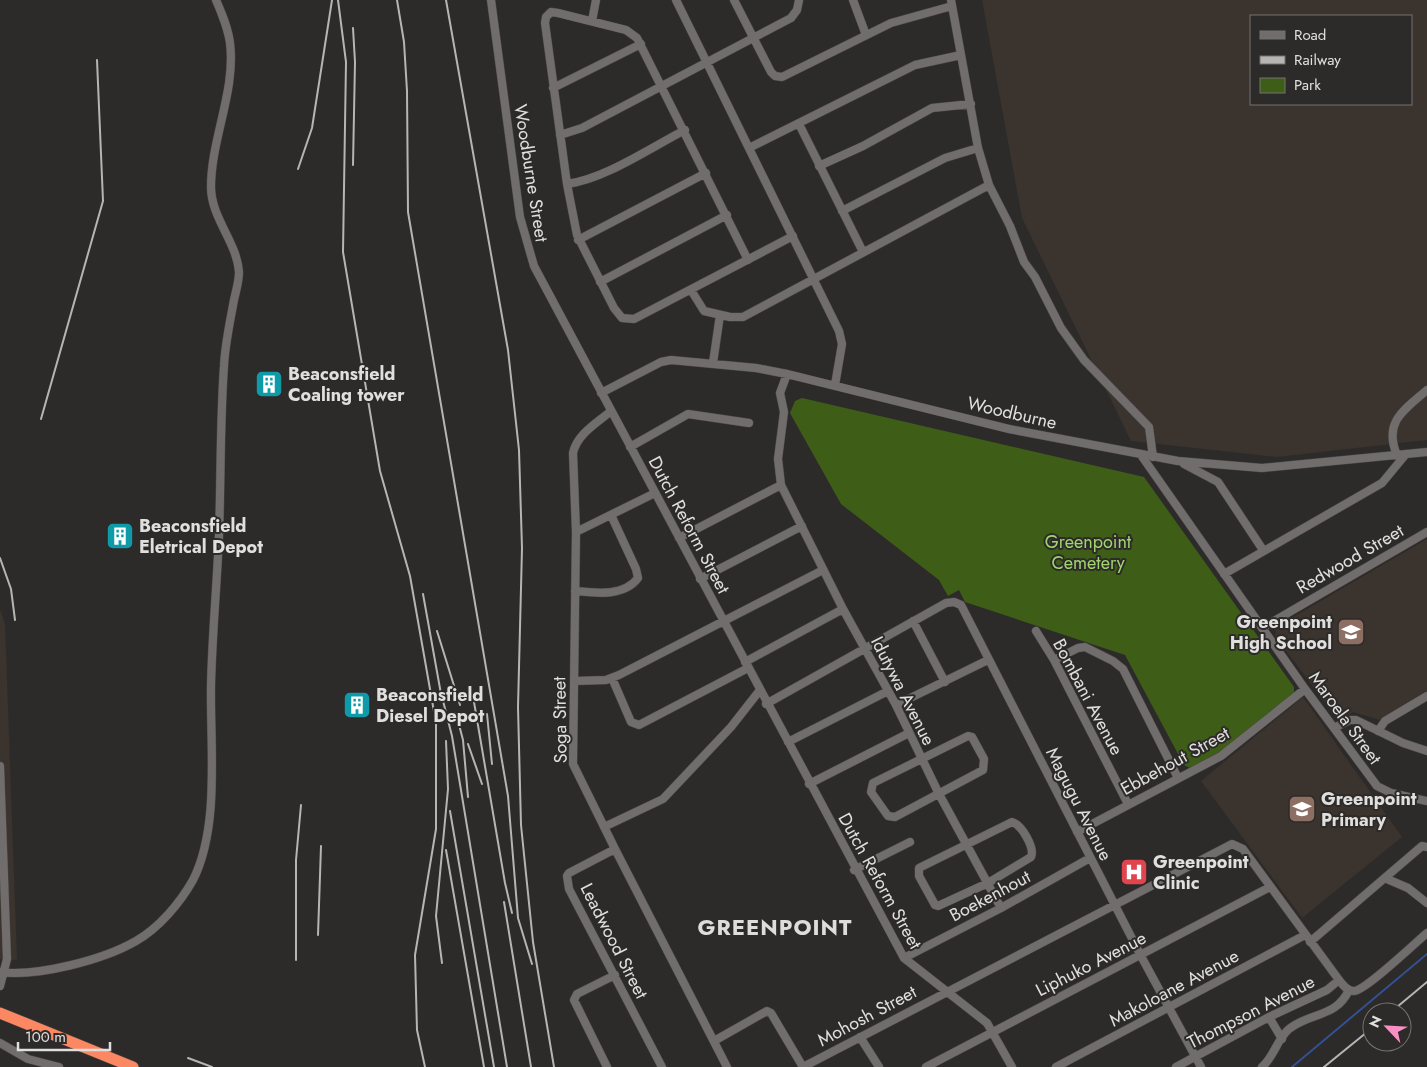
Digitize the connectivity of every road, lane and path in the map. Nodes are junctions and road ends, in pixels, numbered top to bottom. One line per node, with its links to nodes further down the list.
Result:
1 (216, 0): 111 (street)
2 (491, 0): 41 (street, Woodburne Street)
3 (596, 0): 9 (street)
4 (676, 0): 14 (street)
5 (734, 0): 11 (street)
6 (799, 0): 11 (street)
7 (853, 0): 10 (street)
8 (951, 3): 10 (street); 13 (street)
9 (592, 21): 12 (street); 16 (street)
10 (866, 35): 11 (street)
11 (754, 37): 14 (street)
12 (641, 44): 15 (street); 16 (street)
13 (961, 55): 17 (street); 18 (street)
14 (708, 63): 15 (street); 21 (street)
15 (663, 87): 19 (street); 20 (street)
16 (553, 88): 20 (street)
17 (971, 104): 22 (street); 23 (street)
18 (799, 124): 21 (street); 23 (street)
19 (685, 130): 24 (street); 25 (street)
20 (560, 135): 25 (street)
21 (749, 148): 29 (street)
22 (978, 148): 26 (street); 27 (street)
23 (819, 166): 27 (street)
24 (706, 172): 28 (street); 30 (street)
25 (567, 184): 30 (street)
26 (989, 185): 31 (street); 49 (street)
27 (842, 210): 31 (street)
28 (727, 215): 32 (street); 34 (street)
29 (793, 236): 32 (street); 33 (street)
30 (578, 240): 34 (street)
31 (863, 252): 33 (street)
32 (748, 260): 35 (street)
33 (815, 280): 36 (street); 39 (street)
34 (600, 282): 35 (street)
35 (691, 290): 36 (street)
36 (720, 315): 37 (street)
37 (713, 363): 38 (street, Woodburne); 41 (street, Woodburne)
38 (787, 374): 39 (street, Woodburne); 51 (street)
39 (835, 385): 47 (street, Woodburne)
40 (1427, 390): 48 (street)
41 (602, 393): 42 (street, Dutch Reform Street)
42 (611, 411): 44 (street, Dutch Reform Street); 55 (street, Soga Street)
43 (749, 423): 44 (street)
44 (630, 447): 52 (street, Dutch Reform Street)
45 (1427, 452): 46 (street, Woodburne)
46 (1406, 454): 48 (street, Woodburne); 58 (street)
47 (1141, 455): 49 (street, Woodburne); 60 (street, Maroela Street)
48 (1397, 455): 50 (street, Woodburne)
49 (1153, 457): 50 (street, Woodburne)
50 (1178, 462): 58 (street)
51 (781, 485): 54 (street, Idutywa Avenue); 57 (street)
52 (655, 493): 53 (street); 57 (street, Dutch Reform Street)
53 (611, 516): 55 (street); 62 (street)
54 (802, 526): 59 (street, Idutywa Avenue); 61 (street)
55 (576, 532): 62 (street, Soga Street)
56 (1427, 532): 66 (street, Redwood Street)
57 (679, 538): 61 (street, Dutch Reform Street)
58 (1264, 550): 60 (street)
59 (823, 570): 63 (street, Idutywa Avenue); 64 (street)
60 (1224, 574): 66 (street, Maroela Street)
61 (700, 578): 64 (street, Dutch Reform Street)
62 (575, 591): 73 (street, Soga Street)
63 (843, 609): 68 (street, Idutywa Avenue); 71 (street)
64 (722, 621): 71 (street, Dutch Reform Street); 72 (street)
65 (913, 621): 68 (street); 69 (street, Magugu Avenue); 74 (street)
66 (1262, 628): 75 (street, Maroela Street)
67 (1036, 631): 70 (street, Bombani Avenue)
68 (865, 650): 77 (street, Idutywa Avenue); 79 (street)
69 (988, 660): 74 (street); 94 (street, Magugu Avenue)
70 (1054, 660): 88 (street); 92 (street, Bombani Avenue)
71 (746, 665): 72 (street); 76 (street, Dutch Reform Street)
72 (612, 678): 73 (street)
73 (574, 680): 93 (street, Soga Street)
74 (945, 682): 80 (street)
75 (1305, 689): 81 (street, Maroela Street); 88 (street, Ebbehout Street)
76 (760, 690): 79 (street, Dutch Reform Street); 93 (street)
77 (888, 692): 80 (street, Idutywa Avenue); 84 (street)
78 (1427, 696): 82 (street)
79 (766, 704): 84 (street, Dutch Reform Street)
80 (896, 705): 83 (street, Idutywa Avenue)
81 (1334, 728): 82 (street); 91 (street, Maroela Street)
82 (1378, 731): 85 (street)
83 (909, 733): 86 (street, Idutywa Avenue); 89 (street)
84 (788, 742): 89 (street, Dutch Reform Street)
85 (1427, 751)
86 (920, 758): 90 (street, Idutywa Avenue); 90 (street); 90 (street)
87 (0, 766): 111 (street)
88 (1178, 778): 92 (street, Ebbehout Street)
89 (809, 784): 100 (street, Dutch Reform Street)
90 (939, 794): 96 (street, Idutywa Avenue)
91 (1427, 801)
92 (1128, 804): 94 (street, Ebbehout Street)
93 (604, 827): 98 (street, Soga Street)
94 (1077, 832): 99 (street, Magugu Avenue)
95 (910, 842): 100 (street)
96 (965, 844): 102 (street, Idutywa Avenue); 102 (street); 102 (street)
97 (1427, 847): 101 (street, Makoloane Avenue)
98 (615, 849): 112 (street, Leadwood Street); 123 (street, Soga Street)
99 (1090, 858): 105 (street, Magugu Avenue); 106 (street, Boekenhout)
100 (854, 870): 110 (street, Dutch Reform Street)
101 (1387, 879): 104 (street); 108 (street, Makoloane Avenue)
102 (988, 883): 106 (street, Idutywa Avenue)
103 (1270, 887): 105 (street); 108 (street); 109 (street, Liphuko Avenue)
104 (1427, 903)
105 (1114, 904): 109 (street, Magugu Avenue); 116 (street)
106 (1001, 908): 110 (street, Boekenhout)
107 (1427, 933): 115 (street)
108 (1308, 939): 113 (street); 117 (street, Makoloane Avenue)
109 (1141, 956): 117 (street, Magugu Avenue); 120 (street, Liphuko Avenue)
110 (904, 958): 116 (street, Dutch Reform Street)
111 (3, 973): 114 (street)
112 (615, 976): 129 (street); 130 (street, Leadwood Street)
113 (1339, 980): 115 (street); 119 (street, Thompson Avenue)
114 (0, 986)
115 (1349, 990): 122 (street)
116 (945, 991): 120 (street, Dutch Reform Street); 121 (street, Mohosh Street)
117 (1168, 1008): 125 (street, Magugu Avenue); 137 (street, Makoloane Avenue)
118 (0, 1012): 128 (highway)
119 (1269, 1017): 122 (street); 125 (street, Thompson Avenue)
120 (994, 1031): 126 (street, Liphuko Avenue); 136 (street, Dutch Reform Street)
121 (860, 1037): 132 (street, Mohosh Street); 133 (street)
122 (1282, 1039): 140 (street)
123 (714, 1040): 131 (street, Soga Street); 132 (street)
124 (0, 1043): 127 (street)
125 (1195, 1056): 138 (street, Thompson Avenue); 139 (street, Magugu Avenue)
126 (941, 1059): 134 (street, Liphuko Avenue); 135 (street)
127 (59, 1067)
128 (133, 1067)
129 (607, 1067)
130 (662, 1067)
131 (727, 1067)
132 (803, 1067)
133 (879, 1067)
134 (926, 1067)
135 (945, 1067)
136 (1012, 1067)
137 (1056, 1067)
138 (1176, 1067)
139 (1201, 1067)
140 (1262, 1067)

